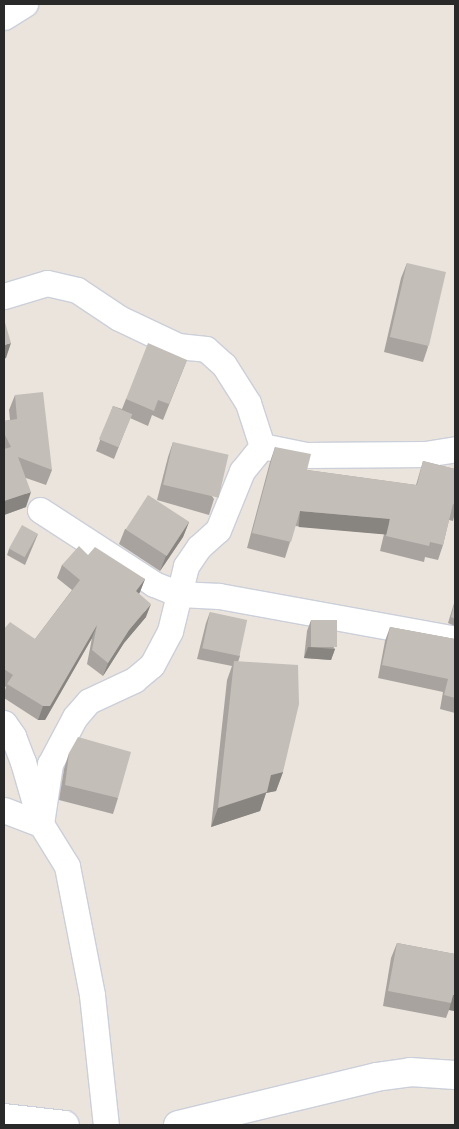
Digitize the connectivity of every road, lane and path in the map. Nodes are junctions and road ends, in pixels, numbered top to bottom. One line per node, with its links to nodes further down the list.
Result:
1 (25, 4): 2 (street)
2 (4, 17)
3 (4, 296): 4 (street)
4 (262, 446): 5 (street); 7 (street)
5 (455, 449)
6 (40, 510): 7 (street)
7 (179, 594): 8 (street); 11 (street)
8 (455, 638)
9 (4, 723): 11 (street)
10 (4, 810): 11 (street)
11 (41, 824): 15 (street)
12 (455, 1075): 16 (street)
13 (4, 1118): 14 (street)
14 (53, 1125)
15 (106, 1125)
16 (178, 1125)

